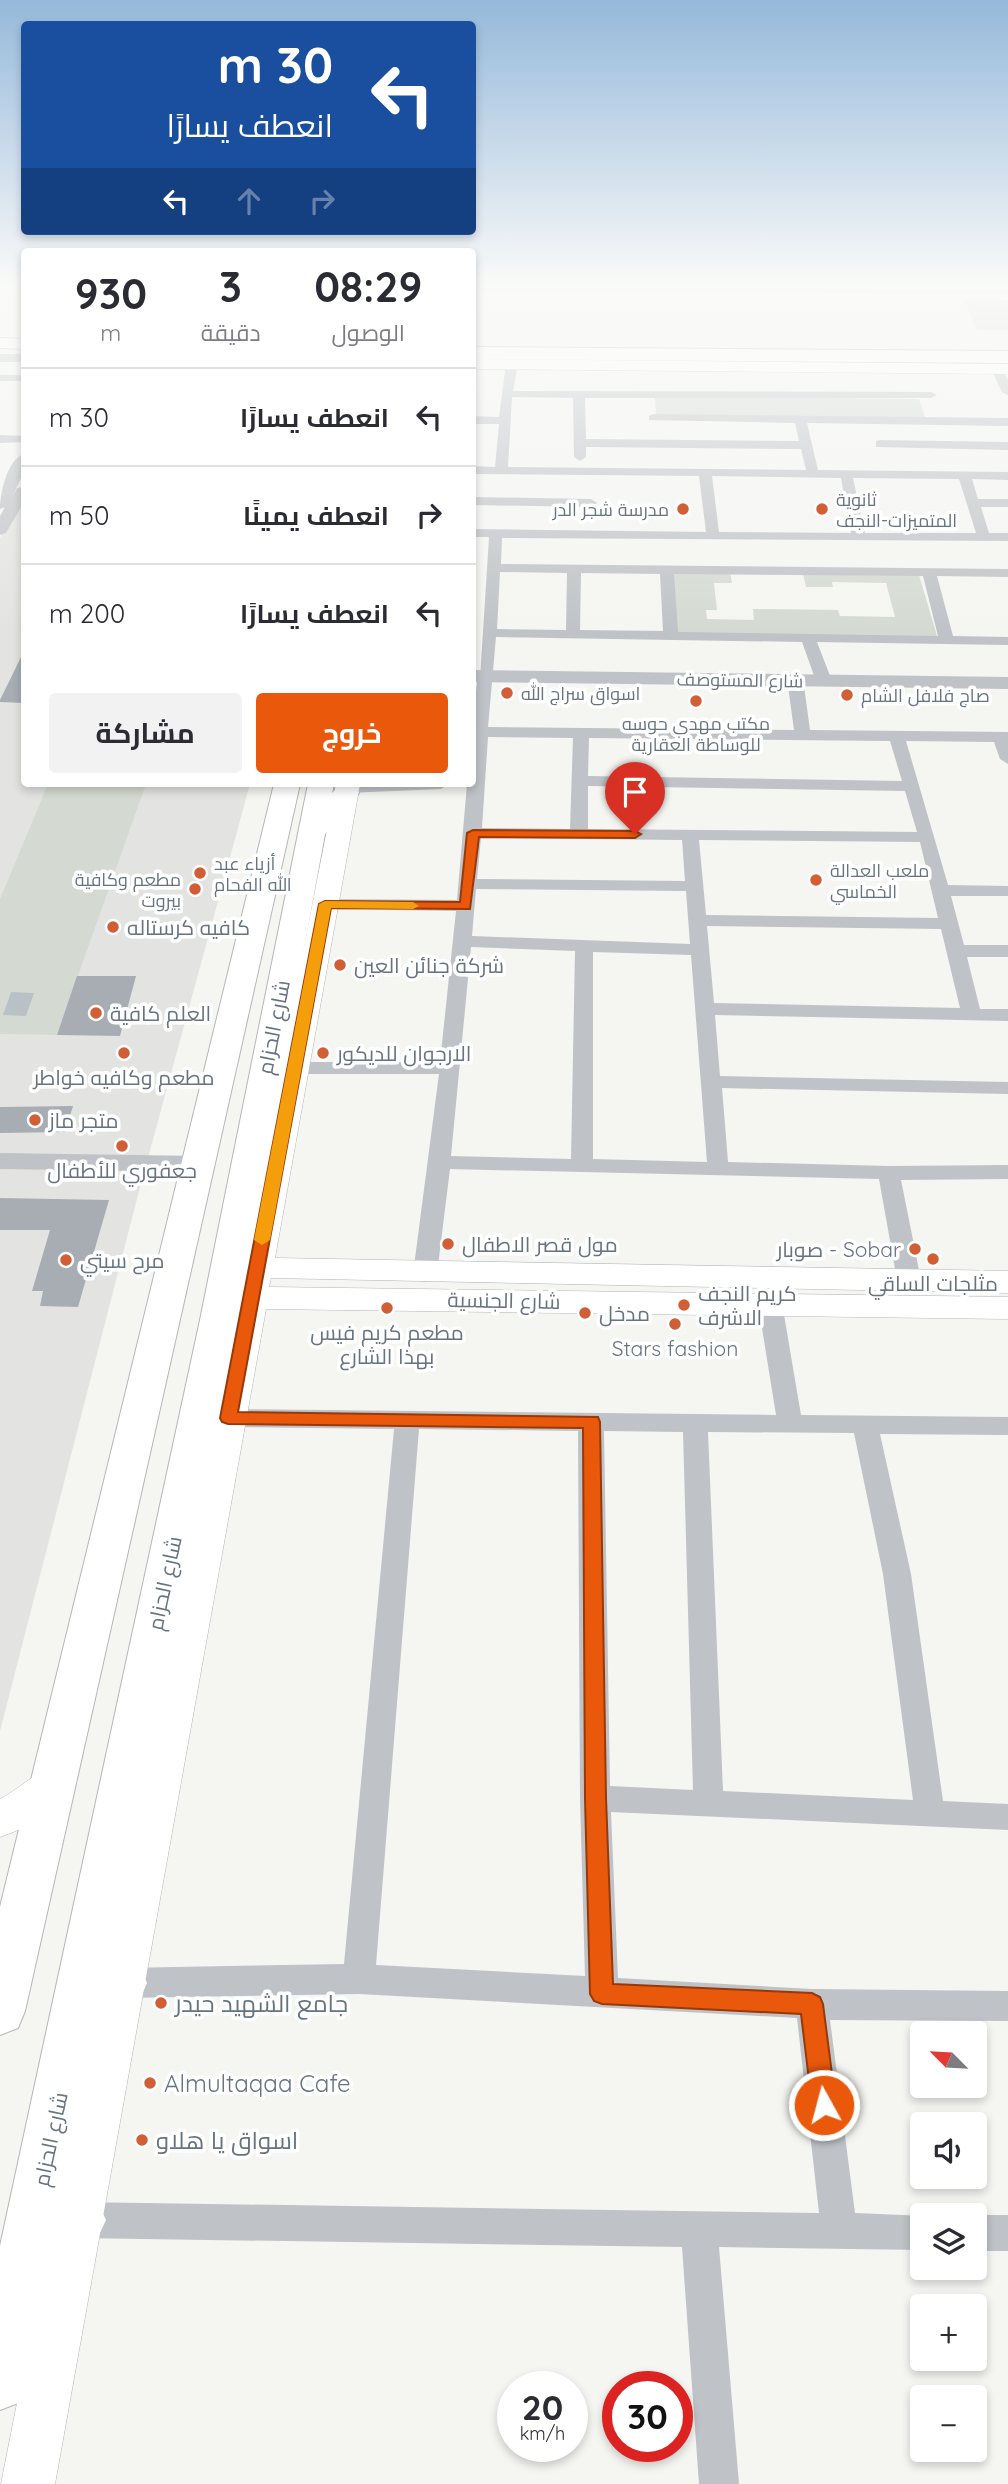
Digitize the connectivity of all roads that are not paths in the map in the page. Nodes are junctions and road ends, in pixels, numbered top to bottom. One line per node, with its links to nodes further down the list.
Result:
1 (506, 402): 9 (street)
2 (579, 402): 14 (street)
3 (653, 402): 5 (street)
4 (935, 402): 10 (street)
5 (653, 418): 7 (street); 15 (street)
6 (476, 420): 9 (street)
7 (799, 420): 8 (street); 16 (street)
8 (875, 420): 10 (street); 18 (street)
9 (504, 421): 21 (street)
10 (944, 421): 11 (street)
11 (1008, 422)
12 (0, 439): 13 (street)
13 (21, 439)
14 (580, 443): 15 (street); 28 (street)
15 (653, 443): 16 (street)
16 (806, 445): 23 (street)
17 (1008, 446): 18 (street)
18 (887, 459): 24 (street); 25 (street)
19 (21, 466): 27 (street)
20 (476, 470): 21 (street)
21 (501, 471): 28 (street)
22 (705, 473): 23 (street); 28 (street); 36 (street)
23 (813, 474): 24 (street)
24 (846, 474): 37 (street)
25 (964, 475): 26 (street); 30 (street)
26 (1008, 475)
27 (11, 487): 32 (street)
28 (589, 499): 29 (street); 35 (street); 36 (street)
29 (476, 501)
30 (972, 503): 31 (street); 38 (street)
31 (1008, 503)
32 (4, 509): 33 (street)
33 (0, 530)
34 (476, 533): 35 (street)
35 (496, 533): 41 (street)
36 (713, 536): 40 (street)
37 (859, 537): 38 (street); 40 (street)
38 (984, 537): 39 (street)
39 (1008, 537)
40 (792, 554): 43 (street); 44 (street)
41 (495, 568): 42 (street); 47 (street)
42 (574, 569): 43 (street); 49 (street)
43 (667, 570): 50 (street)
44 (929, 573): 45 (street); 52 (street)
45 (1008, 573)
46 (476, 603): 47 (street)
47 (492, 603): 48 (street)
48 (489, 633): 49 (street); 54 (street)
49 (573, 635): 50 (street)
50 (671, 637): 51 (street)
51 (809, 640): 52 (street); 55 (street)
52 (947, 640): 53 (street)
53 (1008, 641)
54 (479, 679): 56 (street, شارع المستوصف); 60 (street)
55 (824, 681): 56 (street, شارع المستوصف); 57 (street, شارع المستوصف)
56 (708, 682): 58 (street, شارع المستوصف)
57 (1008, 683)
58 (796, 686): 59 (street, شارع المستوصف); 62 (street)
59 (1008, 689)
60 (480, 732): 61 (street); 66 (street)
61 (581, 733): 62 (street); 67 (street)
62 (803, 736): 63 (street)
63 (897, 737): 64 (street); 68 (street)
64 (1004, 737): 65 (street)
65 (1008, 759)
66 (476, 766)
67 (580, 781): 68 (street); 73 (street)
68 (913, 786): 75 (street)
69 (286, 787): 90 (main road, شارع الحزام)
70 (341, 787): 80 (main road); 89 (main road, شارع الحزام)
71 (474, 787): 72 (street)
72 (473, 833): 73 (street); 76 (street)
73 (579, 834): 74 (street)
74 (690, 835): 75 (street); 77 (street)
75 (927, 837): 78 (street)
76 (468, 884): 77 (street); 81 (street)
77 (694, 886): 82 (street)
78 (941, 890): 79 (street); 83 (street)
79 (1008, 891)
80 (325, 904): 81 (street); 96 (main road)
81 (466, 906): 84 (street)
82 (697, 920): 83 (street); 86 (street)
83 (950, 924): 87 (street)
84 (462, 941): 85 (street); 97 (street)
85 (584, 945): 86 (street); 103 (street)
86 (700, 950): 91 (street)
87 (956, 951): 88 (street); 92 (street)
88 (1008, 951)
89 (282, 977): 90 (main road); 94 (main road, شارع الحزام)
90 (242, 978): 95 (main road, شارع الحزام)
91 (704, 1009): 92 (street); 98 (street)
92 (972, 1015): 93 (street)
93 (1008, 1015)
94 (274, 1016): 95 (main road); 110 (main road, شارع الحزام)
95 (232, 1019): 102 (main road, شارع الحزام)
96 (294, 1068): 97 (street); 110 (main road)
97 (449, 1068): 101 (street)
98 (710, 1082): 99 (street); 104 (street)
99 (1008, 1088)
100 (0, 1161): 102 (street)
101 (440, 1162): 103 (street); 107 (street)
102 (199, 1164): 120 (main road, شارع الحزام)
103 (582, 1165): 104 (street)
104 (718, 1168): 106 (street)
105 (1008, 1172): 106 (street)
106 (889, 1173): 108 (street)
107 (425, 1274): 108 (main road, شارع الجنسية); 110 (main road, شارع الجنسية)
108 (909, 1280): 109 (main road, شارع الجنسية)
109 (1008, 1282)
110 (239, 1284): 111 (main road, شارع الجنسية); 113 (main road, شارع الحزام)
111 (770, 1303): 112 (main road, شارع الجنسية); 117 (street)
112 (1008, 1308)
113 (213, 1418): 114 (street); 128 (main road, شارع الحزام)
114 (407, 1420): 115 (street); 127 (street)
115 (592, 1422): 116 (street); 121 (street)
116 (695, 1423): 117 (street); 122 (street)
117 (790, 1423): 118 (street)
118 (865, 1424): 119 (street); 123 (street)
119 (1008, 1426)
120 (53, 1785): 125 (main road); 126 (main road, شارع الحزام)
121 (596, 1798): 122 (street); 129 (street)
122 (708, 1803): 123 (street)
123 (930, 1814): 124 (street)
124 (1008, 1817)
125 (0, 1819)
126 (5, 1952): 132 (main road, شارع الحزام)
127 (359, 1979): 128 (street); 129 (street)
128 (102, 1985): 133 (main road, شارع الحزام)
129 (602, 1994): 130 (street)
130 (812, 2004): 131 (street); 135 (street)
131 (1008, 2006)
132 (0, 2011)
133 (56, 2218): 134 (street); 139 (main road, شارع الحزام); 140 (main road)
134 (699, 2229): 135 (street); 141 (street)
135 (839, 2231): 136 (street)
136 (910, 2232)
137 (987, 2233): 138 (street)
138 (1008, 2233)
139 (0, 2381)
140 (28, 2484)
141 (719, 2484)

